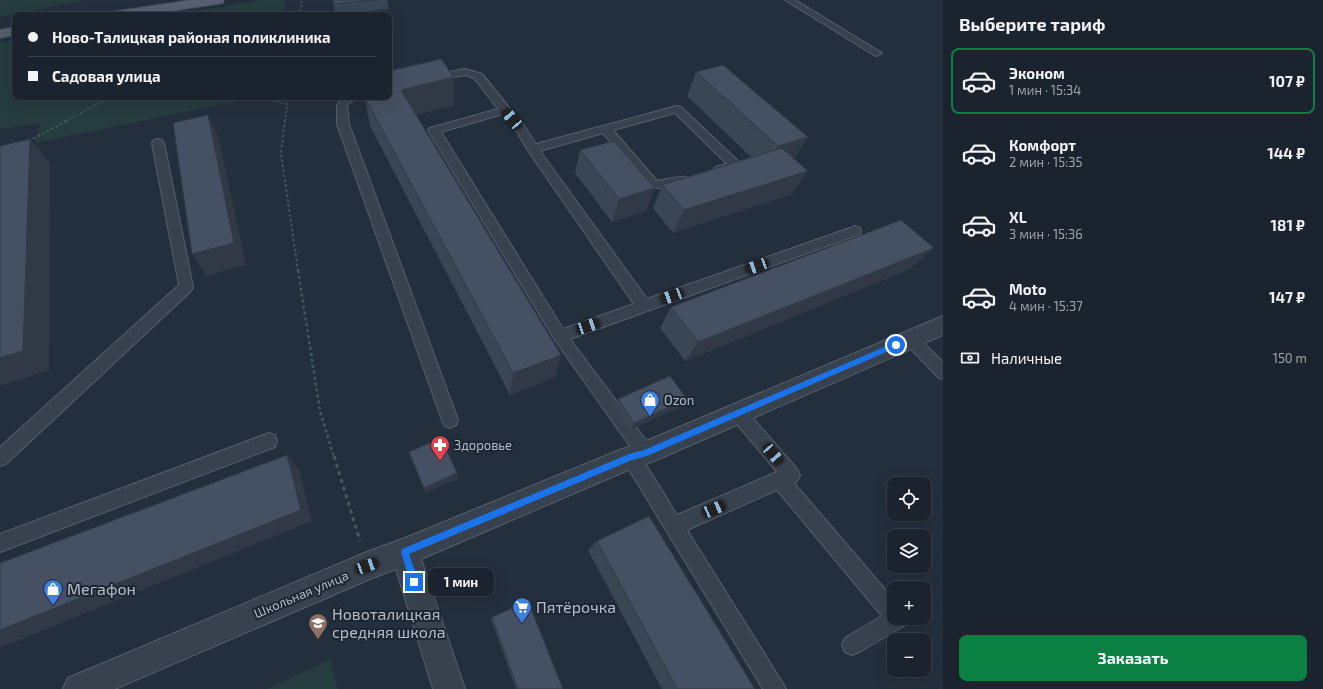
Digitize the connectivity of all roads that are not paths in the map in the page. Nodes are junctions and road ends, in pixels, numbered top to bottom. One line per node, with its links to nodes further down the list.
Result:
1 (218, 0): 3 (main road)
2 (789, 0): 6 (lane)
3 (137, 12)
4 (12, 32): 5 (main road)
5 (0, 34)
6 (877, 53)
7 (418, 82): 9 (lane)
8 (346, 100): 22 (lane)
9 (505, 110): 12 (lane); 18 (lane)
10 (606, 128): 12 (lane); 13 (lane); 14 (lane)
11 (158, 143): 25 (lane)
12 (533, 149): 16 (lane)
13 (706, 173)
14 (692, 177)
15 (855, 231): 16 (lane)
16 (644, 306): 18 (lane)
17 (943, 325): 19 (street, Школьная улица)
18 (560, 336): 24 (lane)
19 (910, 339): 20 (lane); 21 (street, Школьная улица)
20 (943, 372)
21 (738, 413): 24 (street, Школьная улица); 26 (lane)
22 (450, 420)
23 (269, 440): 28 (lane)
24 (638, 455): 27 (lane); 29 (street, Школьная улица)
25 (0, 458)
26 (780, 480): 27 (lane); 30 (lane)
27 (674, 526): 35 (lane)
28 (0, 543)
29 (405, 552): 33 (street, Школьная улица); 34 (street)
30 (887, 608)
31 (887, 625): 32 (lane)
32 (852, 645)
33 (79, 689)
34 (449, 689)
35 (775, 689)

